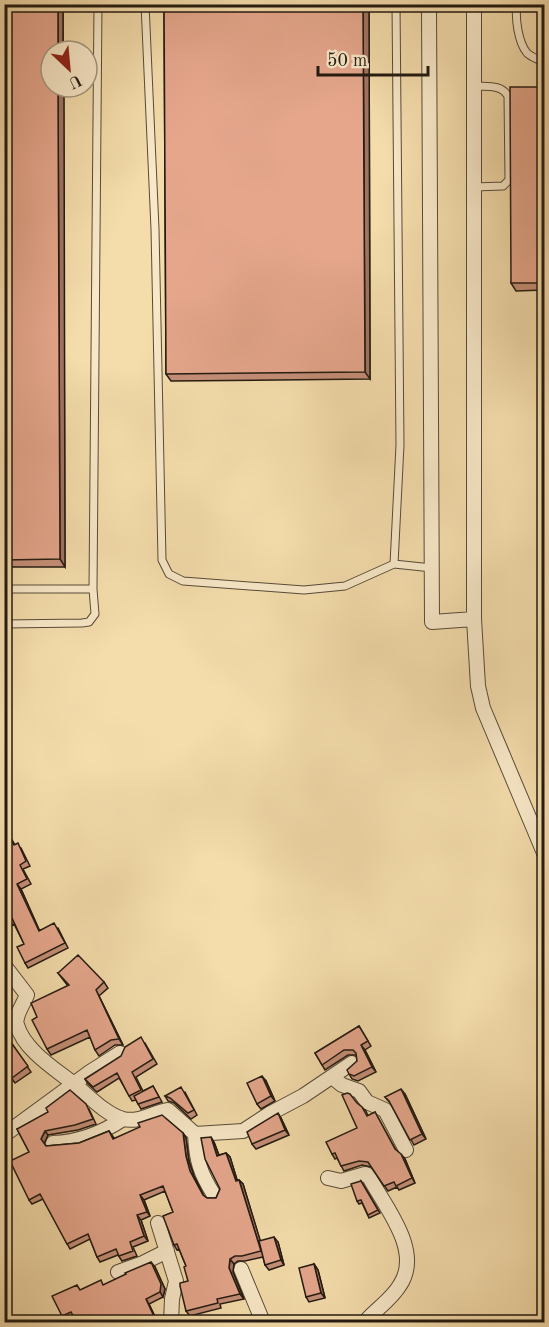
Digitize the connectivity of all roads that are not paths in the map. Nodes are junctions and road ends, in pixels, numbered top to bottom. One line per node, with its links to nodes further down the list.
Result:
1 (98, 4): 13 (lane)
2 (145, 4): 10 (lane)
3 (396, 4): 10 (lane)
4 (429, 4): 11 (street)
5 (474, 4): 8 (street)
6 (518, 4): 7 (lane)
7 (544, 63)
8 (474, 86): 9 (street); 9 (lane)
9 (474, 187): 14 (street)
10 (394, 564): 11 (lane)
11 (432, 568): 14 (street)
12 (4, 589): 13 (lane)
13 (93, 589): 15 (lane)
14 (474, 619): 16 (street)
15 (4, 624)
16 (544, 853)
17 (4, 965): 21 (street)
18 (120, 1053): 21 (street)
19 (352, 1063): 20 (street)
20 (332, 1077): 25 (street); 28 (street)
21 (74, 1084): 22 (street); 26 (street)
22 (107, 1111): 23 (street); 24 (street)
23 (123, 1119): 24 (street); 25 (street)
24 (102, 1131): 27 (street)
25 (195, 1134): 30 (street)
26 (4, 1135)
27 (53, 1143)
28 (406, 1150)
29 (328, 1178): 37 (street)
30 (214, 1195)
31 (158, 1223): 32 (street)
32 (167, 1251): 34 (street); 35 (street)
33 (241, 1269): 36 (street)
34 (118, 1272)
35 (171, 1323)
36 (263, 1323)
37 (365, 1323)

